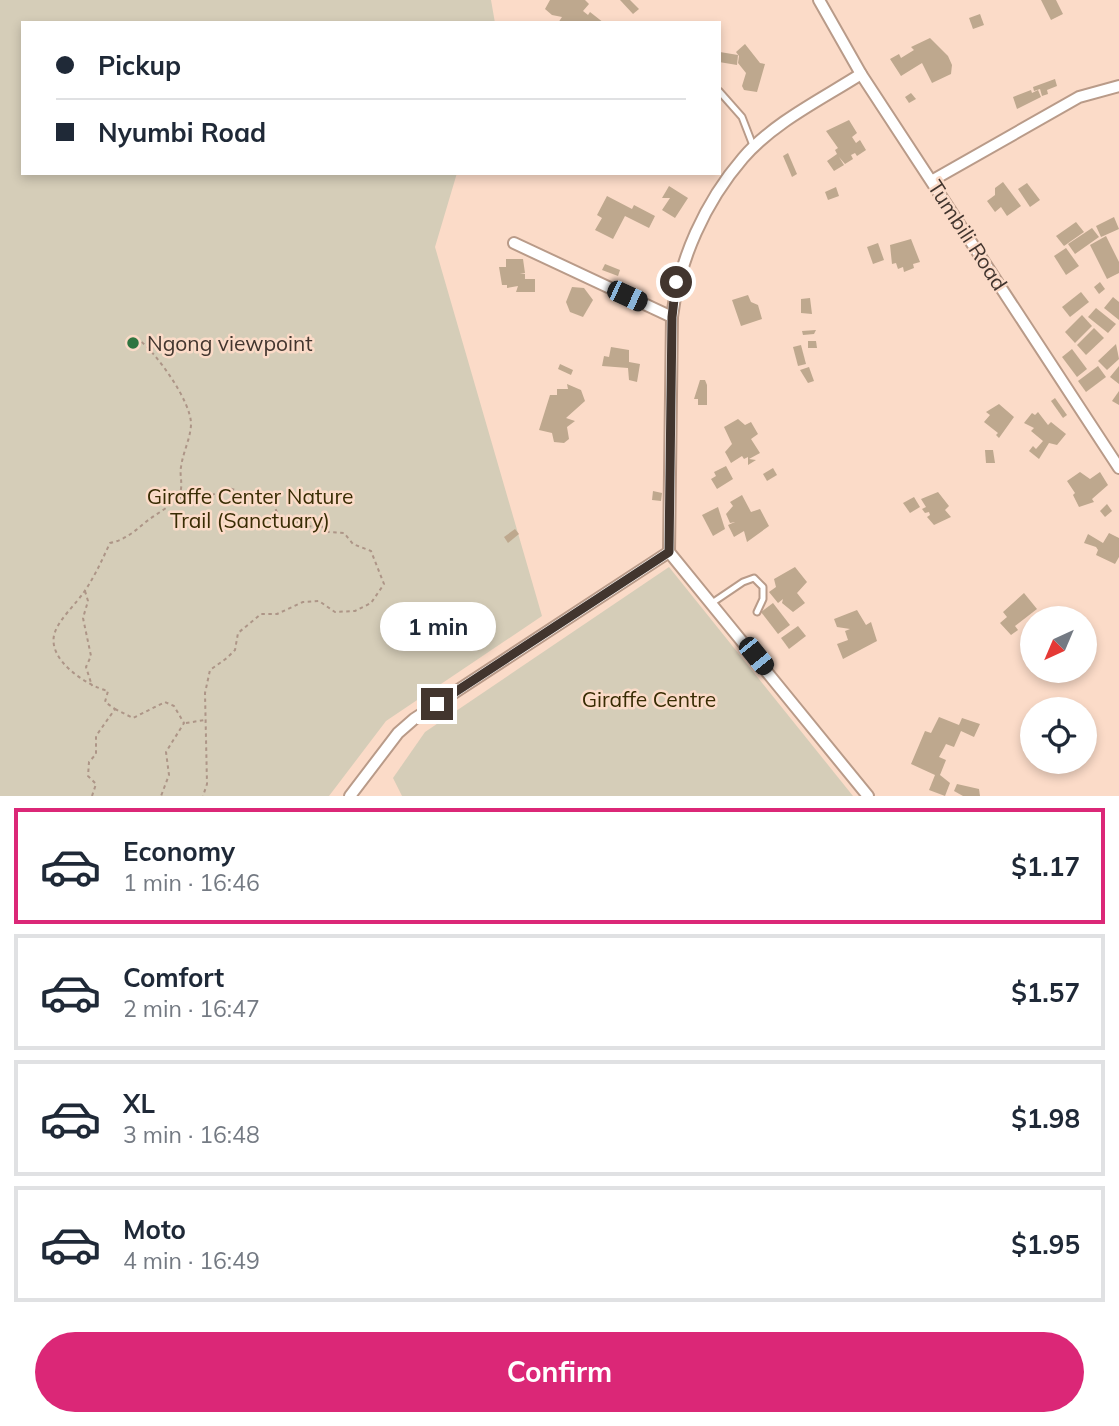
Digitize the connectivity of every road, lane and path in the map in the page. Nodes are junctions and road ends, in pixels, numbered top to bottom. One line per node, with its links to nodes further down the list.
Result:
1 (819, 0): 2 (street, Tumbili Road)
2 (861, 74): 5 (street); 6 (street, Tumbili Road)
3 (1119, 86): 6 (street)
4 (721, 93): 5 (lane)
5 (754, 148): 8 (street)
6 (933, 180): 10 (street, Tumbili Road)
7 (514, 243): 8 (street)
8 (672, 317): 12 (street)
9 (138, 339): 11 (path)
10 (1119, 468)
11 (178, 497): 13 (path); 18 (path)
12 (669, 552): 14 (street); 23 (street)
13 (85, 591): 16 (path); 16 (path)
14 (712, 603): 15 (lane); 24 (street)
15 (757, 612)
16 (92, 687): 17 (path)
17 (115, 709): 19 (path); 20 (path)
18 (206, 720): 19 (path); 22 (path)
19 (184, 723): 21 (path)
20 (92, 796)
21 (161, 796)
22 (203, 796)
23 (350, 796)
24 (868, 796)

